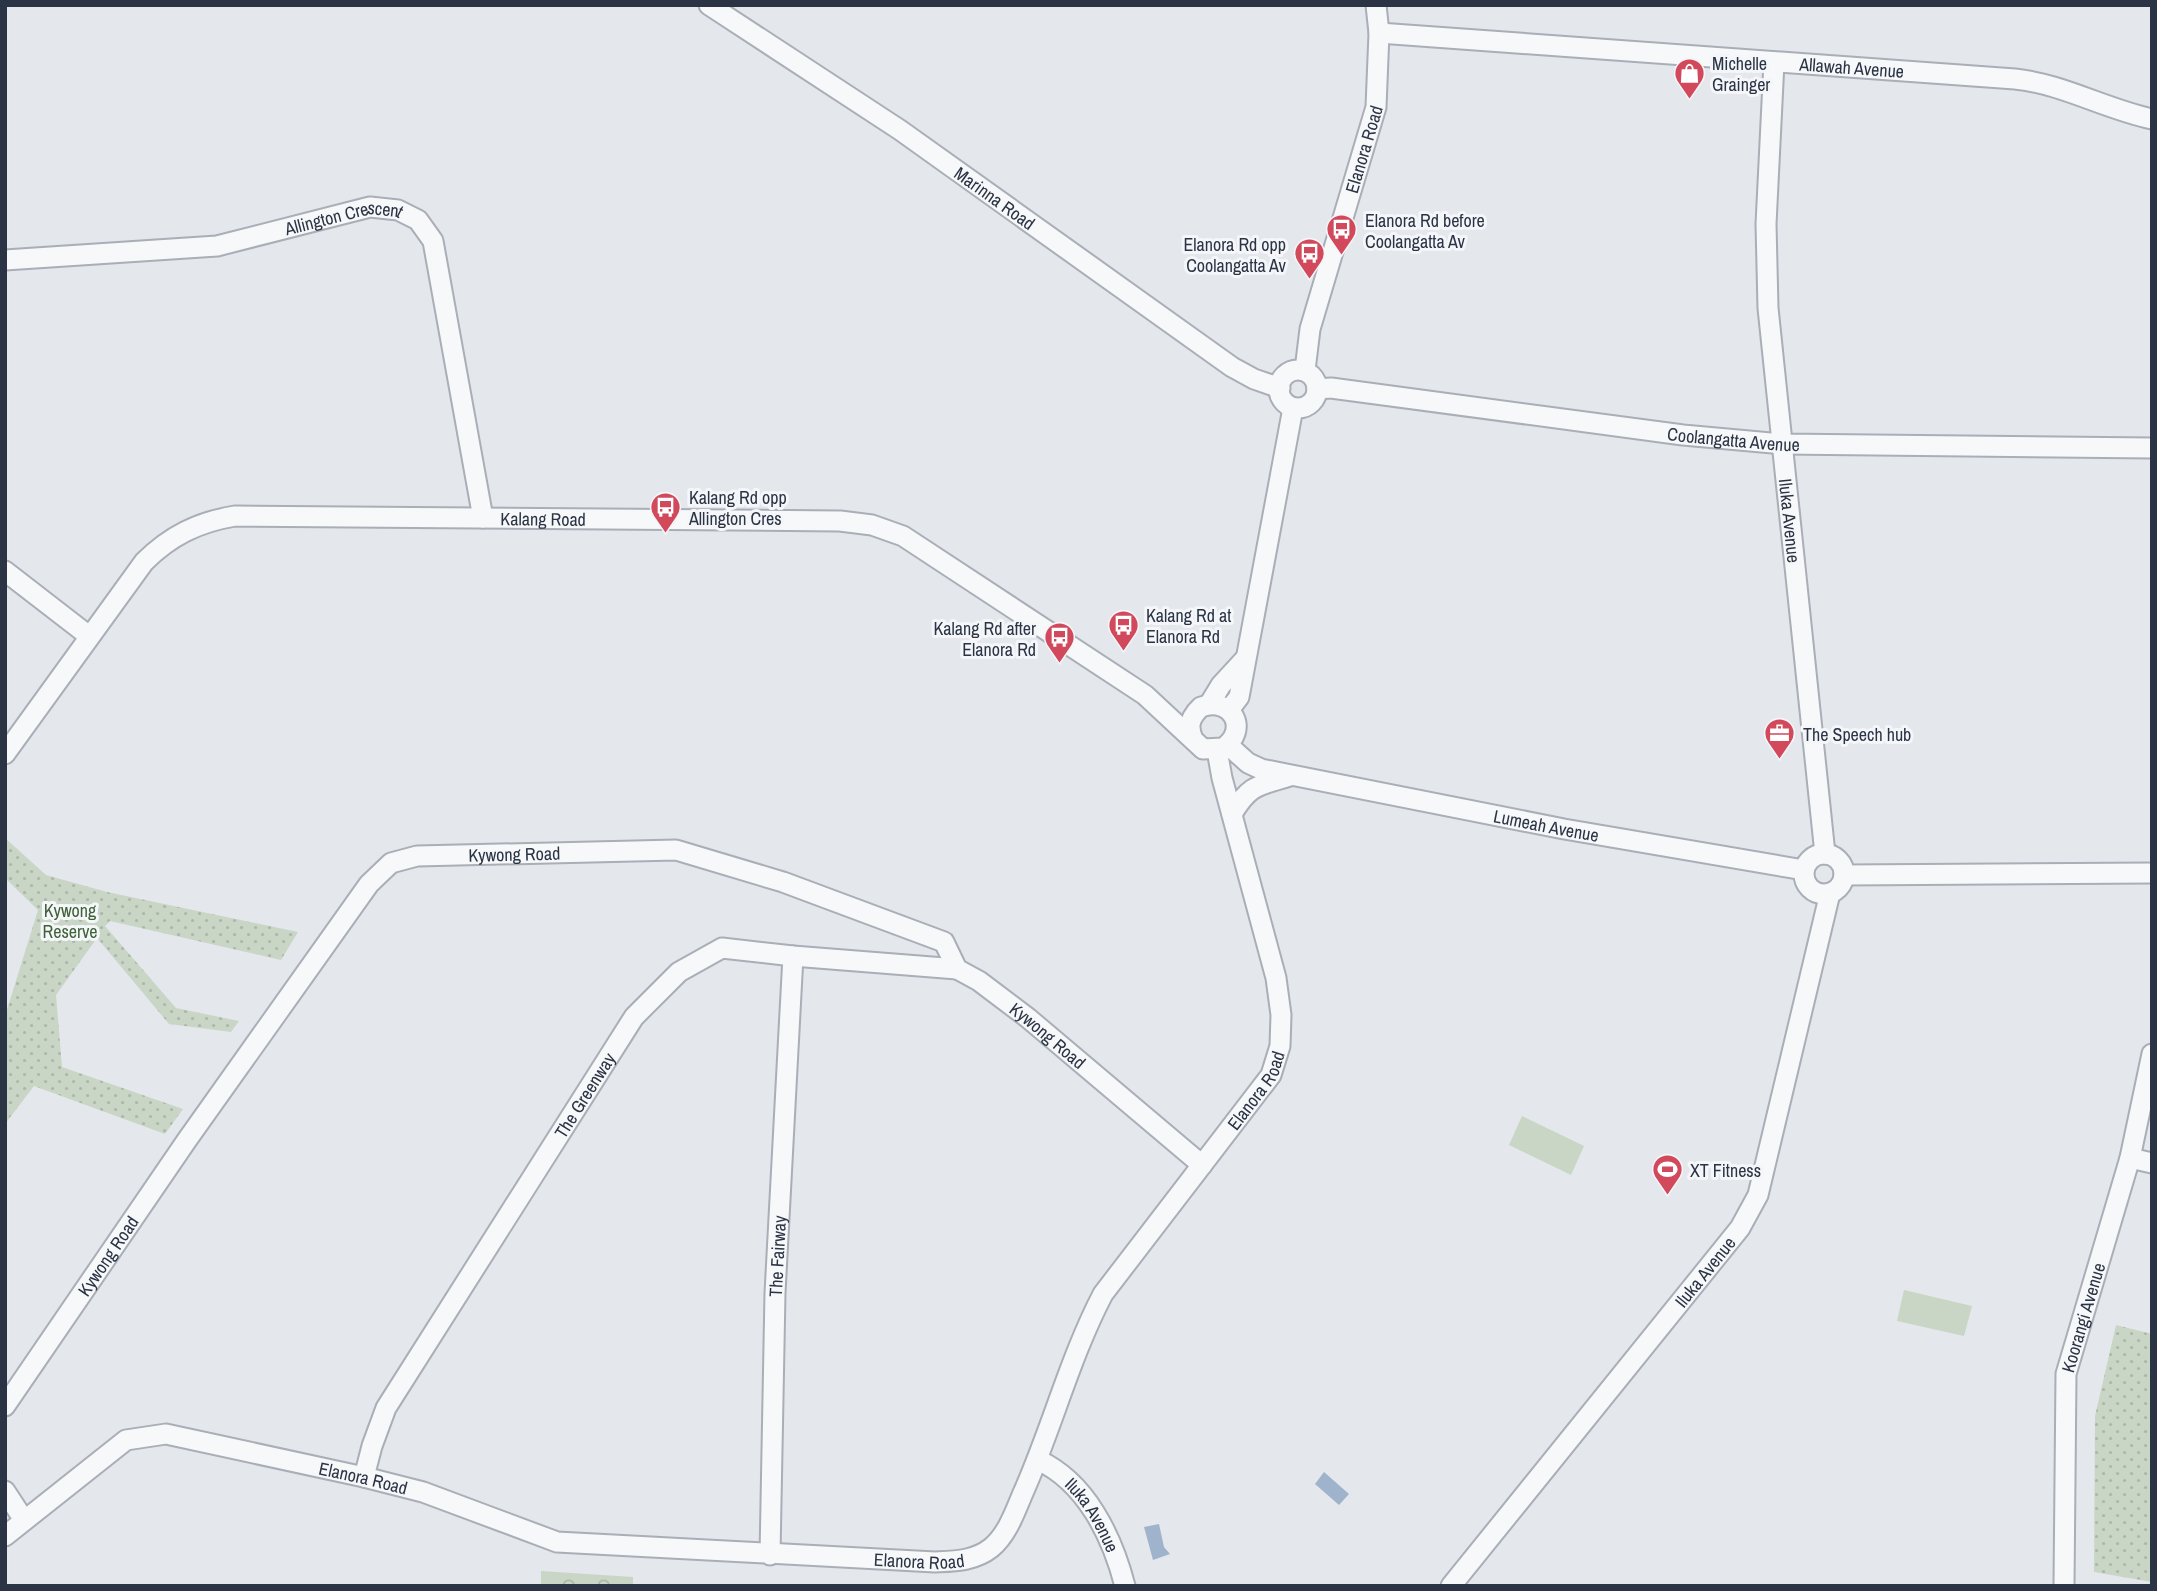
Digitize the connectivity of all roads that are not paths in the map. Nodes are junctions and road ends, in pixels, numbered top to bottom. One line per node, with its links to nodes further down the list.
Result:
1 (709, 5): 8 (street, Marinna Road)
2 (1376, 5): 3 (street, Elanora Road)
3 (1379, 33): 4 (street, Allawah Avenue); 7 (street, Elanora Road)
4 (1774, 62): 5 (street, Allawah Avenue); 11 (street, Iluka Avenue)
5 (2152, 118)
6 (5, 260): 13 (street, Allington Crescent)
7 (1305, 370): 8 (street); 9 (street)
8 (1280, 388): 10 (street)
9 (1317, 389): 10 (street); 11 (street, Coolangatta Avenue)
10 (1293, 408): 16 (street)
11 (1782, 444): 12 (street, Coolangatta Avenue); 25 (street, Iluka Avenue)
12 (2152, 448)
13 (483, 518): 15 (street, Kalang Road); 17 (street, Kalang Road)
14 (5, 571): 15 (street)
15 (89, 636): 22 (street, Kalang Road)
16 (1245, 659): 18 (street); 19 (street)
17 (1145, 695): 18 (street, Kalang Road); 20 (street, Kalang Road)
18 (1202, 708): 19 (street); 20 (street)
19 (1229, 710): 21 (street)
20 (1193, 739): 21 (street)
21 (1223, 748): 23 (street); 24 (street, Elanora Road)
22 (5, 754)
23 (1291, 776): 24 (street); 26 (street, Lumeah Avenue)
24 (1232, 814): 35 (street, Elanora Road)
25 (1825, 854): 26 (street); 28 (street)
26 (1804, 870): 29 (street)
27 (2152, 873): 28 (street)
28 (1844, 875): 29 (street)
29 (1830, 893): 44 (street, Iluka Avenue)
30 (793, 956): 31 (street, The Greenway); 38 (street, The Greenway); 42 (street, The Fairway)
31 (957, 969): 35 (street, Kywong Road); 36 (street, Kywong Road)
32 (2152, 1054): 33 (street, Koorangi Avenue)
33 (2130, 1158): 34 (street); 45 (street, Koorangi Avenue)
34 (2152, 1163)
35 (1202, 1165): 37 (street, Elanora Road)
36 (5, 1406)
37 (1038, 1460): 42 (street, Elanora Road); 43 (street, Iluka Avenue)
38 (365, 1477): 40 (street, Elanora Road); 42 (street, Elanora Road)
39 (5, 1491): 40 (street)
40 (24, 1520): 41 (street, Elanora Road)
41 (5, 1535)
42 (770, 1555)
43 (1125, 1586)
44 (1451, 1586)
45 (2064, 1586)

